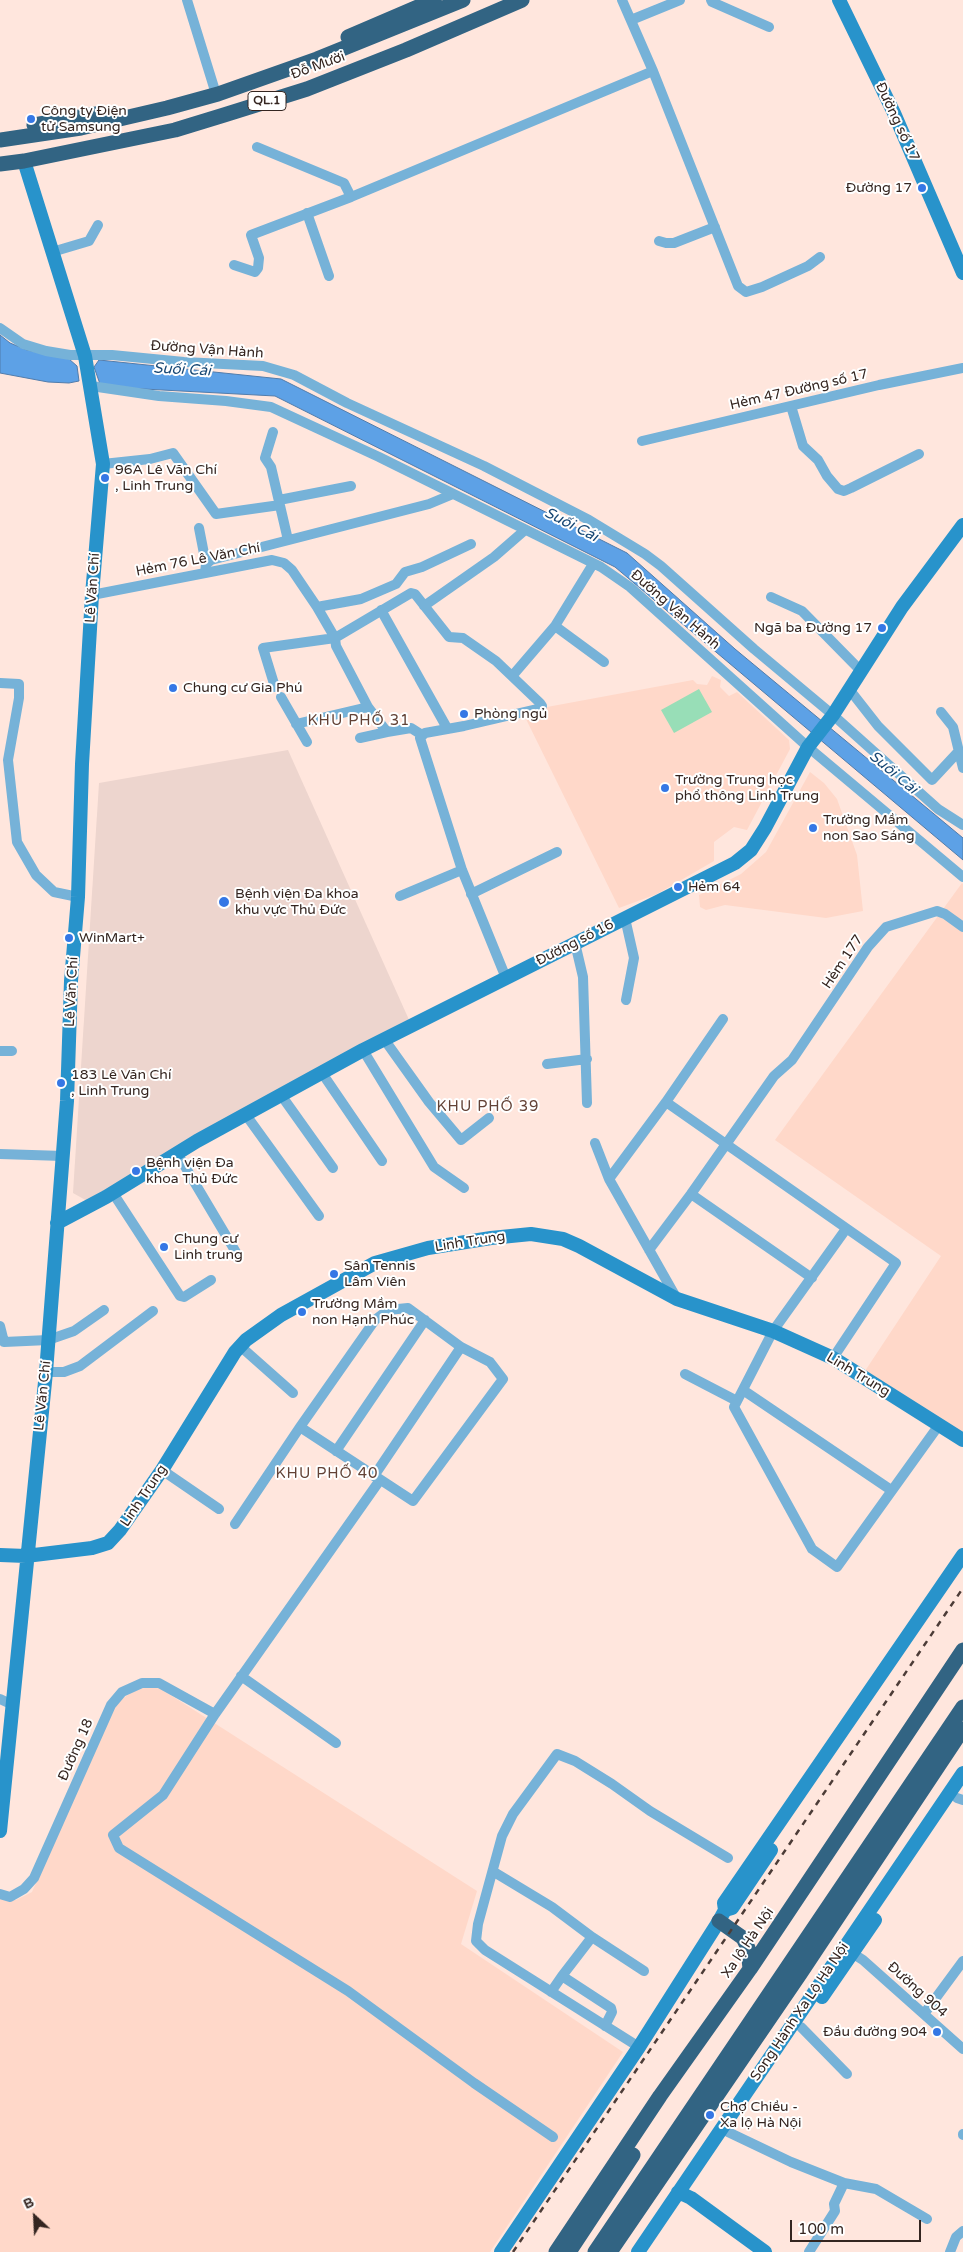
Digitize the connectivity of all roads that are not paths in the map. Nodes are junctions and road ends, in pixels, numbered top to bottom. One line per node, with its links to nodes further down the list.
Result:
1 (187, 0): 13 (street)
2 (434, 0): 13 (highway, Đỗ Mười / QL.1)
3 (463, 0): 13 (highway, Đỗ Mười / QL.1)
4 (502, 0): 17 (highway, Đỗ Mười / QL.1)
5 (522, 0): 18 (highway, Đỗ Mười / QL.1)
6 (622, 0): 10 (street)
7 (680, 0): 10 (street)
8 (711, 0): 11 (street)
9 (839, 0): 28 (main road, Đường số 17)
10 (631, 20): 12 (street)
11 (769, 28)
12 (653, 71): 20 (street); 23 (street)
13 (215, 89): 14 (highway, Đỗ Mười / QL.1); 15 (highway, Đỗ Mười / QL.1)
14 (0, 130)
15 (0, 140)
16 (257, 147): 20 (street)
17 (0, 154)
18 (24, 161): 19 (highway, Đỗ Mười / QL.1); 25 (main road, Lê Văn Chí)
19 (0, 164)
20 (351, 197): 21 (street)
21 (307, 213): 27 (street); 29 (street)
22 (98, 225): 25 (street)
23 (715, 227): 24 (street); 26 (street)
24 (659, 241)
25 (52, 252): 31 (main road, Lê Văn Chí)
26 (820, 257)
27 (234, 265)
28 (963, 273)
29 (330, 276)
30 (0, 328): 31 (street, Đường Vận Hành)
31 (85, 356): 33 (main road, Lê Văn Chí); 65 (street, Đường Vận Hành)
32 (963, 368): 34 (street, Hẻm 47 Đường số 17)
33 (91, 386): 38 (main road, Lê Văn Chí); 40 (street, Đường Vận Hành)
34 (791, 406): 36 (street, Hẻm 47 Đường số 17); 37 (street)
35 (273, 432): 41 (street)
36 (642, 441)
37 (919, 454)
38 (103, 464): 41 (street); 49 (main road, Lê Văn Chí)
39 (351, 486): 41 (street)
40 (453, 494): 44 (street, Đường Vận Hành); 45 (street)
41 (280, 502): 45 (street)
42 (963, 525): 57 (main road, Đường số 16)
43 (198, 528): 48 (street)
44 (525, 530): 47 (street, Đường Vận Hành); 51 (street)
45 (288, 540): 48 (street)
46 (471, 544): 52 (street)
47 (594, 564): 54 (street); 72 (street, Đường Vận Hành)
48 (206, 569): 49 (street, Hẻm 76 Lê Văn Chí); 52 (street, Hẻm 76 Lê Văn Chí)
49 (92, 594): 81 (main road, Lê Văn Chí)
50 (771, 597): 57 (street)
51 (424, 606): 53 (street); 58 (street)
52 (317, 607): 55 (street, Hẻm 76 Lê Văn Chí)
53 (381, 610): 55 (street); 67 (street)
54 (554, 626): 56 (street); 58 (street)
55 (335, 638): 60 (street); 63 (street, Hẻm 76 Lê Văn Chí)
56 (604, 662)
57 (860, 670): 61 (main road, Đường số 16)
58 (513, 675): 67 (street)
59 (0, 683): 81 (street)
60 (275, 687)
61 (849, 689): 65 (main road, Đường số 16); 73 (street)
62 (281, 697): 66 (street)
63 (368, 707): 66 (street); 68 (street, Hẻm 76 Lê Văn Chí)
64 (941, 712): 73 (street)
65 (830, 718): 72 (main road, Đường số 16); 75 (street, Đường Vận Hành)
66 (296, 724): 71 (street)
67 (447, 728): 69 (street)
68 (387, 732): 69 (street); 70 (street)
69 (422, 735): 77 (street)
70 (360, 738)
71 (307, 742)
72 (811, 743): 78 (street, Đường Vận Hành); 82 (main road, Đường số 16)
73 (959, 751): 74 (street)
74 (963, 768)
75 (963, 825)
76 (557, 852): 79 (street)
77 (462, 870): 79 (street); 80 (street)
78 (963, 877)
79 (471, 894): 85 (street)
80 (400, 896)
81 (78, 897): 104 (main road, Lê Văn Chí)
82 (625, 918): 84 (main road, Đường số 16); 86 (street)
83 (963, 927): 101 (street, Hẻm 177)
84 (575, 943): 85 (main road, Đường số 16); 92 (street)
85 (506, 978): 88 (main road, Đường số 16)
86 (626, 1000)
87 (723, 1019): 96 (street)
88 (384, 1039): 89 (main road, Đường số 16); 99 (street)
89 (363, 1050): 94 (main road, Đường số 16); 108 (street)
90 (0, 1051): 91 (street)
91 (12, 1051)
92 (587, 1059): 93 (street); 97 (street)
93 (547, 1064)
94 (322, 1073): 95 (main road, Đường số 16); 105 (street)
95 (282, 1095): 98 (main road, Đường số 16); 106 (street)
96 (666, 1102): 101 (street); 107 (street)
97 (587, 1103)
98 (246, 1115): 102 (main road, Đường số 16); 111 (street)
99 (488, 1118)
100 (595, 1143): 107 (street)
101 (726, 1145): 110 (street, Hẻm 177); 113 (street)
102 (177, 1153): 109 (main road, Đường số 16); 115 (street)
103 (0, 1154): 104 (street)
104 (63, 1156): 112 (main road, Lê Văn Chí)
105 (382, 1161)
106 (333, 1168)
107 (609, 1179): 114 (street)
108 (464, 1188)
109 (113, 1193): 112 (main road, Đường số 16); 117 (street)
110 (691, 1194): 114 (street, Hẻm 177); 116 (street)
111 (319, 1216)
112 (57, 1223): 124 (main road, Lê Văn Chí)
113 (846, 1229): 116 (street); 127 (street)
114 (649, 1250): 118 (street)
115 (236, 1254)
116 (812, 1278): 123 (street)
117 (211, 1280)
118 (676, 1299): 123 (main road, Linh Trung); 125 (main road, Linh Trung)
119 (104, 1310): 124 (street)
120 (153, 1311): 128 (street)
121 (425, 1320): 126 (street); 134 (street); 136 (street)
122 (0, 1326): 124 (street)
123 (773, 1331): 127 (main road, Linh Trung); 130 (street)
124 (48, 1340): 128 (main road, Lê Văn Chí)
125 (240, 1346): 131 (street); 137 (main road, Linh Trung)
126 (461, 1347): 138 (street); 138 (street)
127 (834, 1358): 133 (main road, Linh Trung)
128 (46, 1372): 144 (main road, Lê Văn Chí)
129 (685, 1374): 132 (street)
130 (743, 1390): 132 (street); 139 (street)
131 (293, 1393)
132 (738, 1401): 139 (street)
133 (939, 1425): 135 (main road, Linh Trung); 139 (street)
134 (300, 1427): 136 (street); 141 (street)
135 (963, 1440)
136 (336, 1451): 138 (street)
137 (162, 1470): 140 (street); 144 (main road, Linh Trung)
138 (377, 1478): 148 (street)
139 (891, 1490)
140 (219, 1509)
141 (234, 1524)
142 (0, 1555): 144 (main road, Linh Trung)
143 (963, 1555): 162 (main road)
144 (26, 1556): 150 (main road, Lê Văn Chí)
145 (963, 1570): 162 (main road)
146 (963, 1650): 166 (highway, Xa lộ Hà Nội)
147 (963, 1667): 171 (highway, Xa lộ Hà Nội)
148 (241, 1676): 152 (street); 154 (street)
149 (0, 1699): 150 (street)
150 (13, 1705): 155 (main road, Lê Văn Chí)
151 (963, 1707): 189 (highway)
152 (215, 1714): 161 (street, Đường 18); 181 (street)
153 (963, 1729): 190 (highway)
154 (336, 1743)
155 (4, 1763): 158 (main road, Lê Văn Chí)
156 (963, 1773): 164 (main road, Song Hành Xa Lộ Hà Nội)
157 (961, 1795): 164 (main road, Song Hành Xa Lộ Hà Nội)
158 (0, 1831)
159 (728, 1858): 160 (street)
160 (494, 1872): 163 (street); 170 (street)
161 (0, 1894)
162 (722, 1916): 166 (highway); 175 (main road)
163 (592, 1937): 167 (street); 168 (street)
164 (848, 1950): 172 (street, Đường 904); 174 (main road, Song Hành Xa Lộ Hà Nội); 183 (main road, Song Hành Xa Lộ Hà Nội)
165 (963, 1961): 169 (street)
166 (750, 1969): 171 (highway, Xa lộ Hà Nội)
167 (644, 1971)
168 (562, 1976): 170 (street); 173 (street)
169 (958, 1978): 172 (street)
170 (551, 1992): 173 (street)
171 (733, 2001): 178 (highway, Xa lộ Hà Nội); 179 (highway, Xa lộ Hà Nội)
172 (924, 2014): 176 (street, Đường 904)
173 (605, 2026): 175 (street)
174 (802, 2027): 177 (street); 180 (main road, Song Hành Xa Lộ Hà Nội)
175 (639, 2048): 186 (main road)
176 (963, 2049)
177 (847, 2074)
178 (680, 2083): 179 (highway); 188 (highway, Xa lộ Hà Nội)
179 (660, 2096): 187 (highway, Xa lộ Hà Nội)
180 (728, 2132): 182 (street); 183 (main road, Song Hành Xa Lộ Hà Nội)
181 (553, 2137)
182 (844, 2183): 184 (street); 194 (street)
183 (682, 2194): 191 (main road, Song Hành Xa Lộ Hà Nội); 192 (main road, Song Hành Xa Lộ Hà Nội); 193 (main road)
184 (927, 2219)
185 (963, 2231): 195 (street)
186 (501, 2252)
187 (556, 2252)
188 (569, 2252)
189 (595, 2252)
190 (610, 2252)
191 (638, 2252)
192 (648, 2252)
193 (765, 2252)
194 (809, 2252)
195 (950, 2252)

